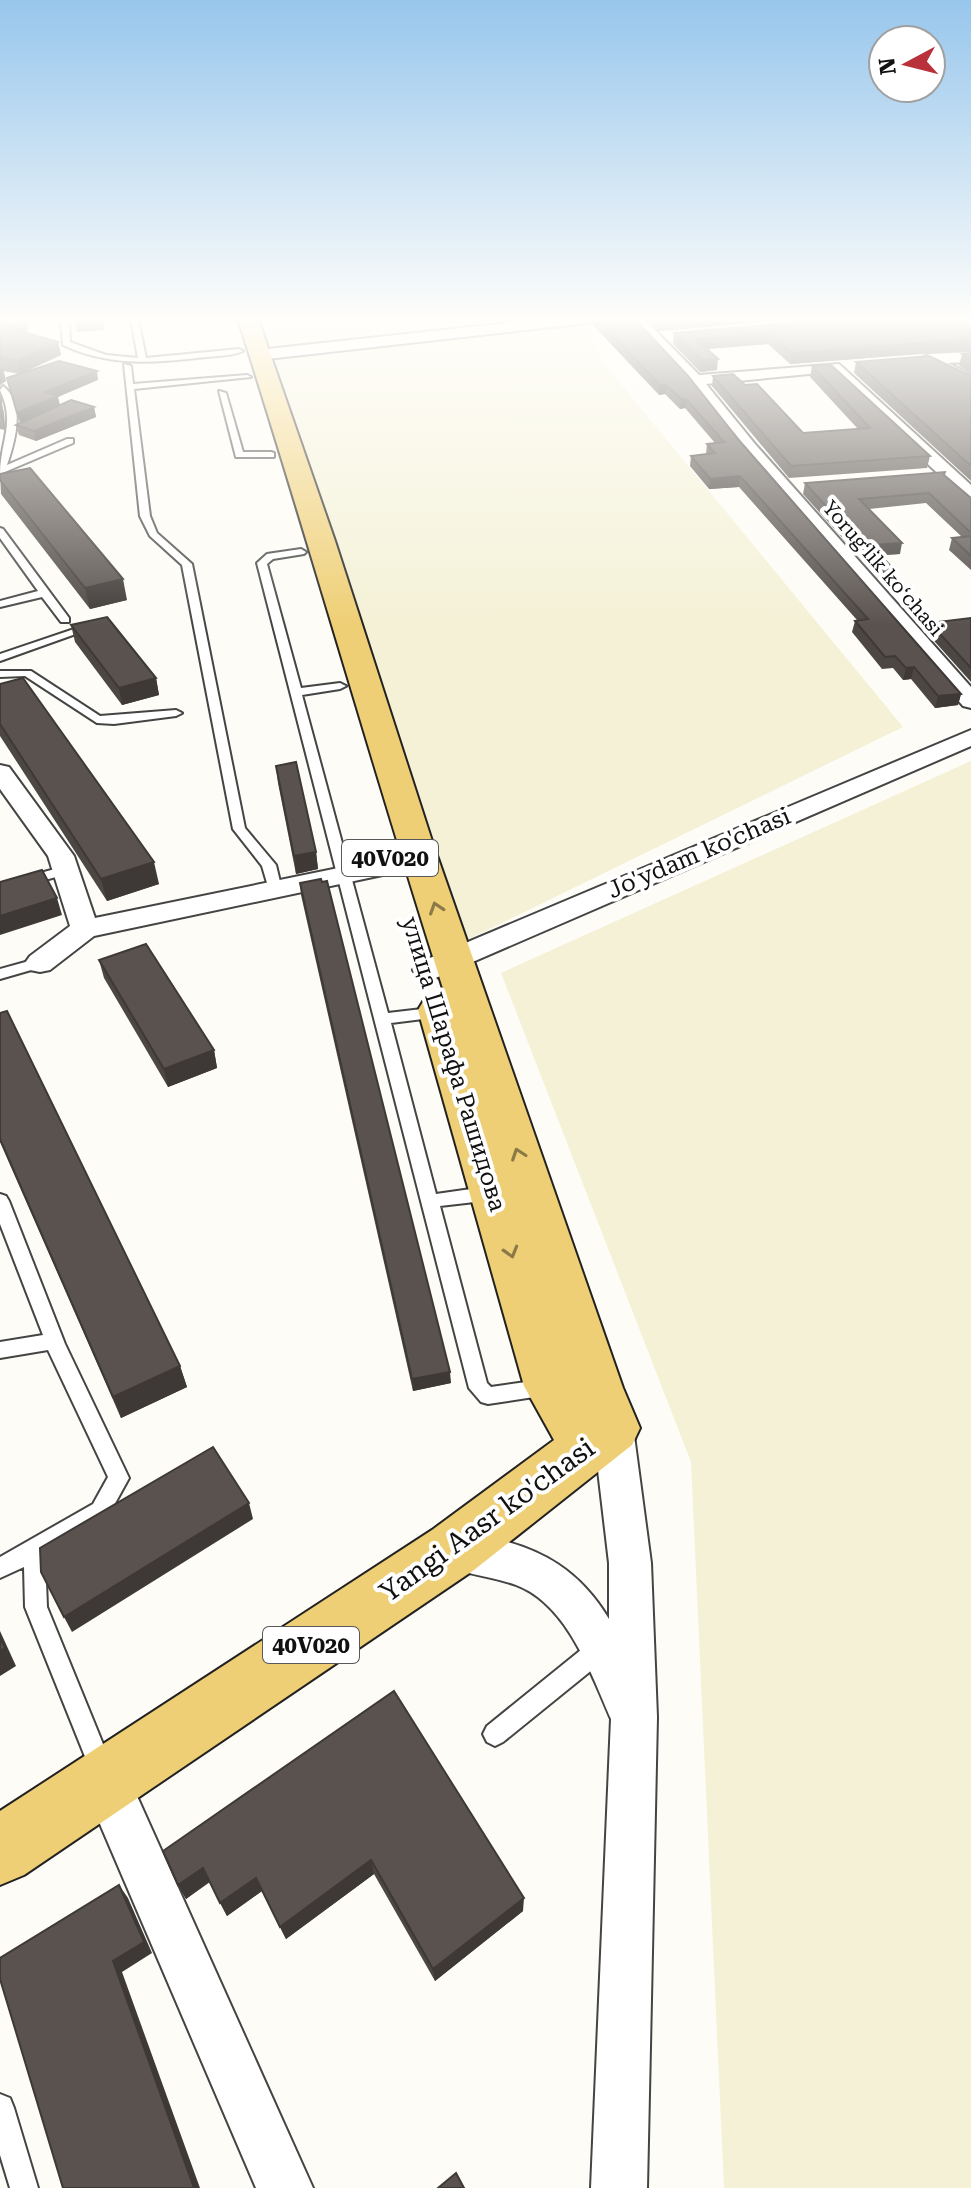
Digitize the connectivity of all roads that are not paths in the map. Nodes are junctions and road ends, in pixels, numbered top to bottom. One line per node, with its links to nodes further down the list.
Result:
1 (13, 421): 8 (lane)
2 (134, 421): 34 (lane)
3 (261, 421): 17 (main road, улица Шарафа Рашидова / 40V020)
4 (265, 421): 17 (main road)
5 (729, 421): 14 (street, Yorugʻlik koʻchasi)
6 (900, 421): 10 (street)
7 (25, 426): 8 (lane)
8 (12, 432): 11 (lane)
9 (70, 441): 11 (lane)
10 (948, 466): 12 (street); 15 (street)
11 (0, 471)
12 (920, 476)
13 (814, 485): 14 (street)
14 (783, 487): 26 (street, Yorugʻlik koʻchasi)
15 (971, 495)
16 (0, 531): 18 (lane)
17 (307, 545): 24 (main road, улица Шарафа Рашидова / 40V020); 25 (lane); 37 (main road, one-way to 17)
18 (44, 593): 19 (lane); 20 (lane)
19 (0, 604)
20 (65, 620)
21 (102, 623): 22 (lane)
22 (0, 658)
23 (0, 674): 27 (lane)
24 (340, 686): 25 (lane); 30 (main road, улица Шарафа Рашидова / 40V020)
25 (296, 692): 32 (lane)
26 (971, 701)
27 (176, 713)
28 (971, 737): 37 (street, Jo'ydam ko'chasi)
29 (0, 772): 31 (street)
30 (392, 865): 32 (street); 37 (main road, улица Шарафа Рашидова / 40V020)
31 (66, 870): 33 (lane); 35 (street)
32 (345, 876): 34 (street); 40 (lane)
33 (0, 888)
34 (275, 890): 35 (street)
35 (85, 929): 36 (street)
36 (40, 963): 38 (lane)
37 (440, 966): 39 (main road, улица Шарафа Рашидова / 40V020); 46 (main road, one-way to 37)
38 (0, 974)
39 (440, 1012): 40 (lane); 41 (main road, улица Шарафа Рашидова / 40V020)
40 (381, 1019): 43 (lane)
41 (494, 1193): 43 (lane); 46 (main road, улица Шарафа Рашидова / 40V020, one-way to 46)
42 (0, 1201): 44 (lane)
43 (430, 1201): 46 (lane)
44 (57, 1348): 45 (lane); 47 (lane)
45 (0, 1350)
46 (580, 1408): 48 (main road, Yangi Aasr ko'chasi / 40V020); 51 (street)
47 (34, 1550): 49 (lane); 53 (lane)
48 (453, 1550): 50 (street); 53 (main road, Yangi Aasr ko'chasi / 40V020)
49 (0, 1568)
50 (601, 1648): 51 (street); 52 (lane)
51 (634, 1717): 58 (street)
52 (495, 1734)
53 (106, 1782): 54 (main road, Yangi Aasr ko'chasi / 40V020); 57 (street)
54 (0, 1851)
55 (0, 2108): 56 (lane)
56 (24, 2188)
57 (285, 2188)
58 (619, 2188)

